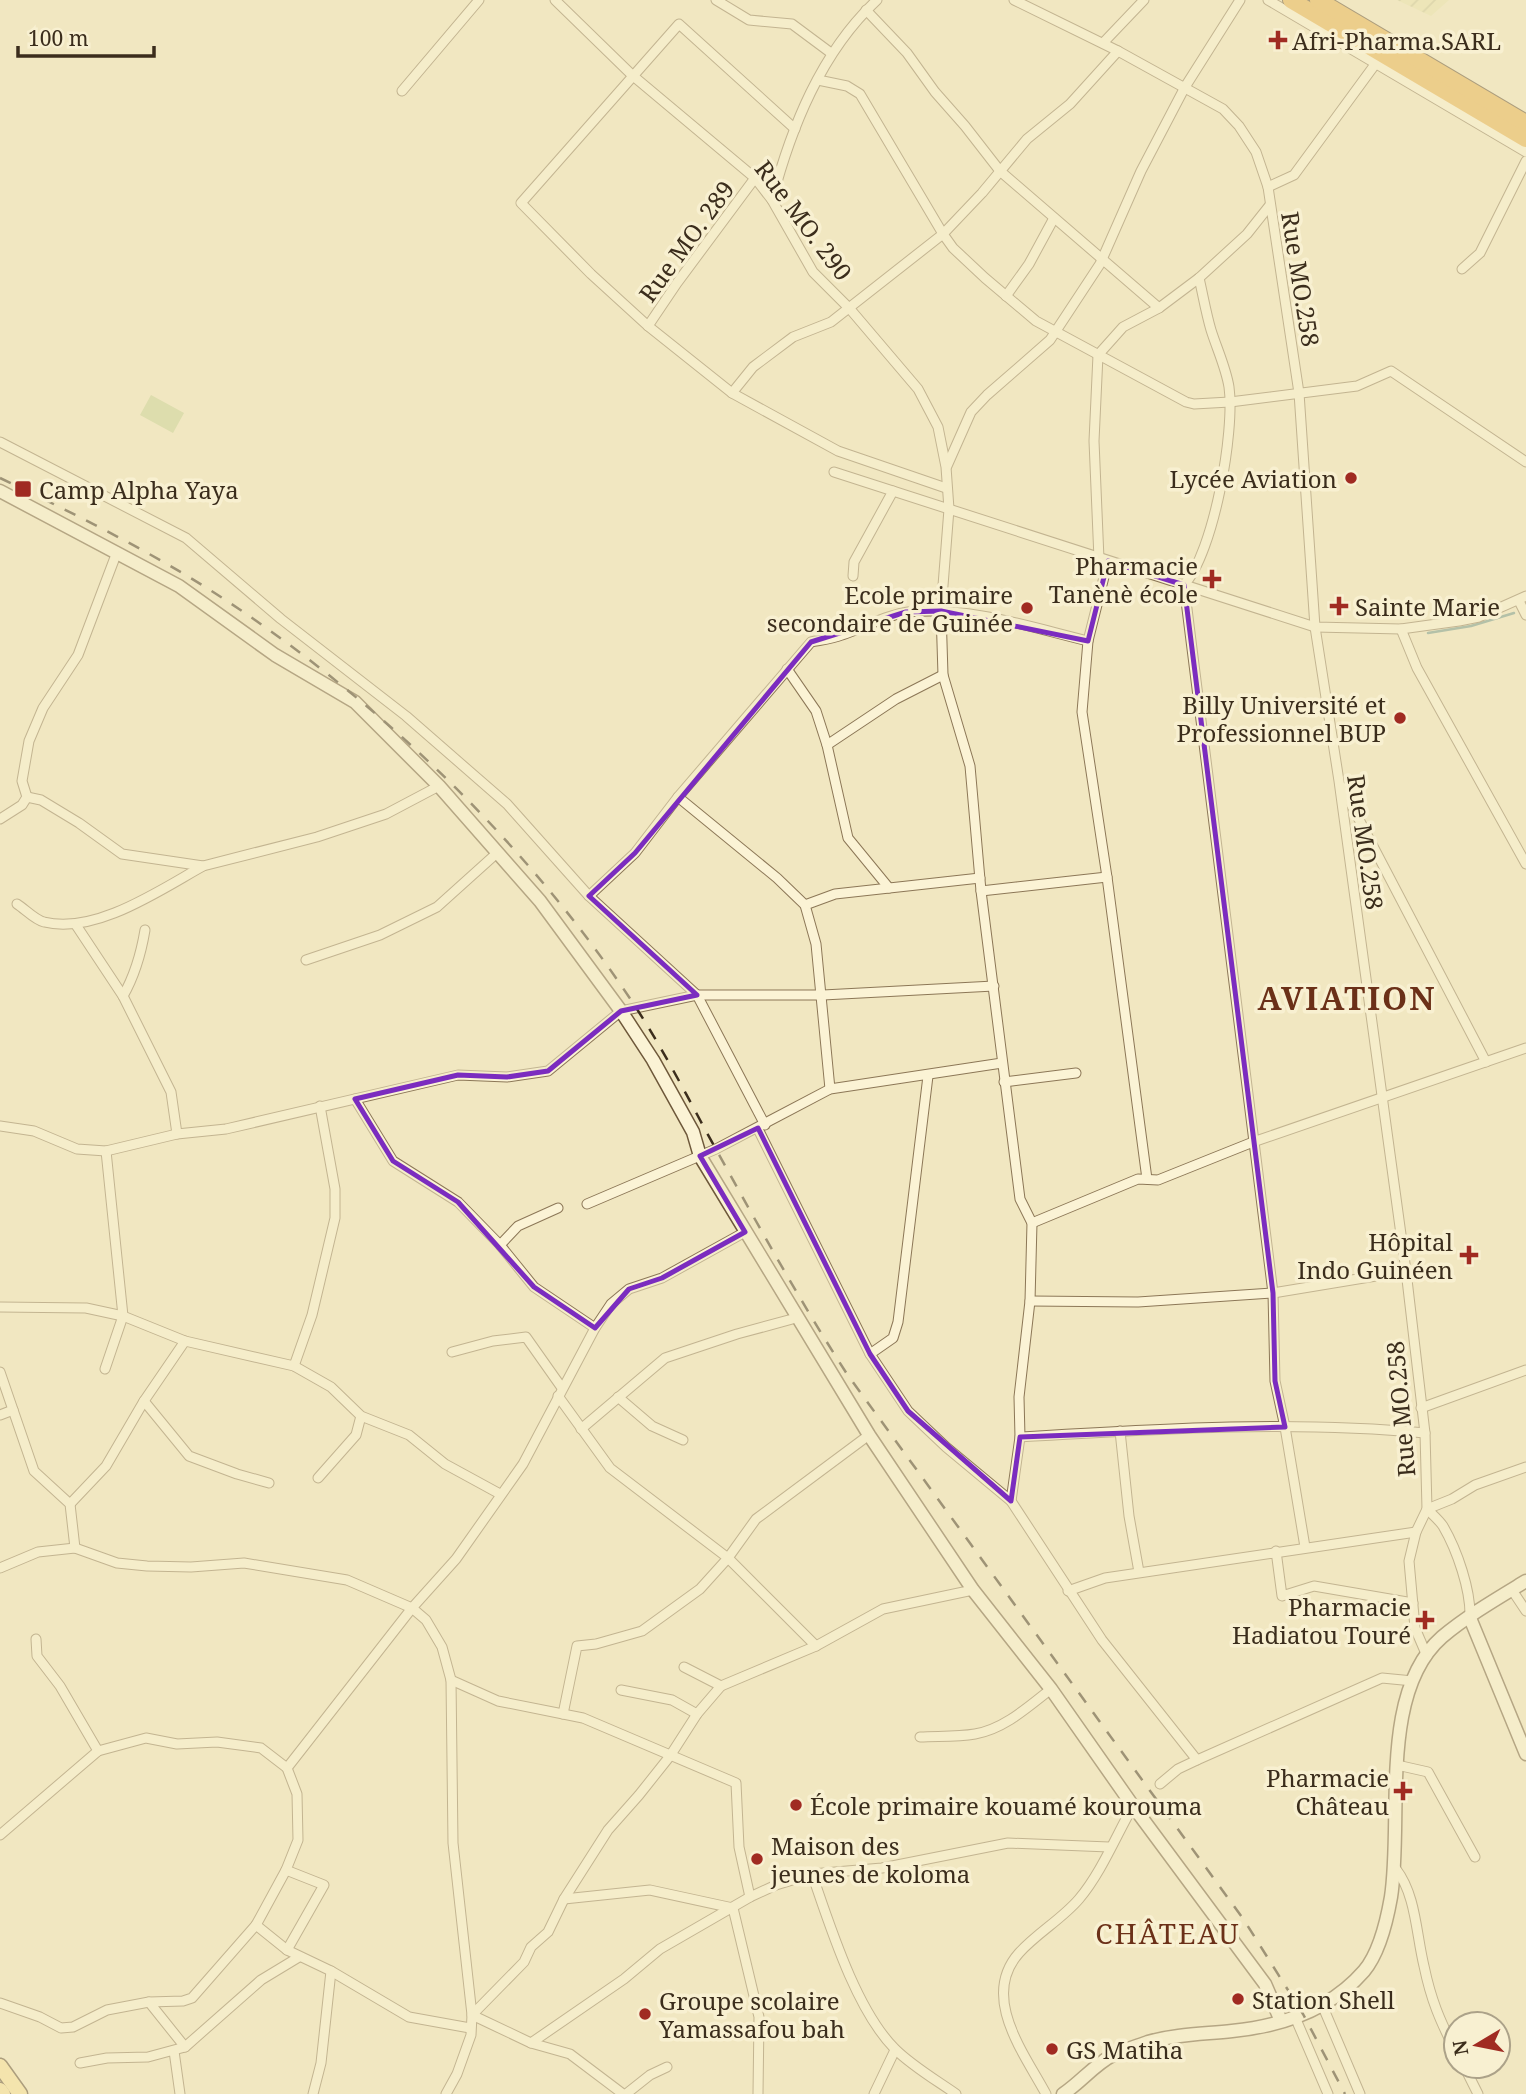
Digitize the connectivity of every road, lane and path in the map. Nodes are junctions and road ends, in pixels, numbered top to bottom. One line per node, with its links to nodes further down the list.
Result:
1 (479, 0): 19 (street)
2 (555, 0): 16 (street, Rue MO. 290)
3 (716, 0): 14 (street)
4 (877, 0): 11 (street)
5 (1014, 0): 12 (street, Rue MO.258)
6 (1144, 0): 12 (street)
7 (1240, 0): 18 (street)
8 (1268, 0): 15 (street)
9 (1291, 0): 15 (highway)
10 (1318, 0): 20 (highway)
11 (866, 10): 14 (street); 25 (street)
12 (1103, 43): 13 (street, Rue MO.258)
13 (1118, 51): 18 (street, Rue MO.258); 25 (street)
14 (831, 53): 17 (street)
15 (1379, 59): 22 (highway); 23 (street); 27 (street)
16 (632, 75): 21 (street); 26 (street, Rue MO. 290); 38 (street)
17 (818, 80): 21 (street); 31 (street)
18 (1185, 87): 27 (street, Rue MO.258); 32 (street)
19 (402, 91)
20 (1526, 123)
21 (795, 129): 28 (street)
22 (1526, 139)
23 (1526, 152)
24 (1526, 161): 33 (street)
25 (1000, 171): 30 (street); 31 (street)
26 (755, 178): 28 (street, Rue MO. 290); 38 (street, Rue MO. 289)
27 (1268, 187): 29 (street, Rue MO.258)
28 (772, 200): 37 (street, Rue MO. 290)
29 (1270, 205): 34 (street); 42 (street, Rue MO.258)
30 (1054, 218): 32 (street); 35 (street)
31 (943, 234): 35 (street); 37 (street)
32 (1102, 260): 36 (street); 39 (street)
33 (1462, 269)
34 (1199, 278): 36 (street); 43 (street)
35 (1006, 296): 39 (street)
36 (1159, 308): 40 (street)
37 (849, 309): 41 (street); 46 (street, Rue MO. 290)
38 (648, 326): 41 (street)
39 (1055, 332): 40 (street); 46 (street)
40 (1098, 355): 43 (street); 53 (street)
41 (732, 393): 48 (street)
42 (1299, 393): 43 (street); 45 (street); 59 (street, Rue MO.258)
43 (1230, 402): 55 (street)
44 (0, 442): 77 (street)
45 (1526, 462)
46 (946, 467): 48 (street, Rue MO. 290)
47 (834, 472): 50 (street)
48 (946, 488): 51 (street, Rue MO. 290)
49 (0, 491): 52 (street)
50 (893, 491): 51 (street); 54 (street)
51 (949, 509): 53 (street); 57 (street, Rue MO. 290)
52 (117, 552): 66 (street); 67 (street)
53 (1103, 560): 55 (street); 61 (street)
54 (853, 576)
55 (1184, 585): 59 (street); 101 (street)
56 (1522, 599): 58 (street); 60 (street)
57 (941, 611): 61 (street); 62 (street); 63 (street, Rue MO. 290)
58 (1526, 615)
59 (1315, 627): 60 (street); 65 (street, Rue MO.258)
60 (1401, 629): 71 (street)
61 (1088, 641): 73 (street)
62 (787, 669): 64 (street); 68 (street)
63 (943, 675): 64 (street); 74 (street, Rue MO. 290)
64 (827, 745): 75 (street)
65 (1339, 781): 89 (street); 95 (street, Rue MO.258)
66 (439, 786): 70 (street); 72 (street)
67 (27, 797): 69 (street); 72 (street)
68 (678, 797): 77 (street); 79 (street)
69 (0, 819)
70 (496, 853): 82 (street); 87 (street)
71 (1526, 864)
72 (203, 866): 80 (street)
73 (1107, 877): 76 (street); 104 (street)
74 (981, 878): 75 (street); 76 (street, Rue MO. 290)
75 (890, 888): 79 (street)
76 (981, 891): 83 (street, Rue MO. 290)
77 (589, 896): 84 (street)
78 (17, 904): 80 (street)
79 (805, 905): 85 (street)
80 (76, 925): 86 (street)
81 (145, 930): 86 (street)
82 (306, 960)
83 (994, 986): 85 (street); 90 (street, Rue MO. 290)
84 (697, 995): 85 (street); 87 (street); 99 (street)
85 (822, 995): 94 (street)
86 (123, 996): 100 (street)
87 (621, 1011): 96 (street); 103 (street)
88 (1526, 1048): 89 (street)
89 (1486, 1062): 95 (street)
90 (1002, 1063): 92 (street); 93 (street, Rue MO. 290)
91 (1076, 1073): 93 (street)
92 (928, 1076): 94 (street); 119 (street)
93 (1004, 1082): 107 (street, Rue MO. 290)
94 (830, 1089): 99 (street)
95 (1381, 1098): 101 (street); 110 (street, Rue MO.258)
96 (355, 1099): 97 (street); 109 (street)
97 (320, 1107): 100 (street); 120 (street)
98 (0, 1126): 102 (street)
99 (762, 1127): 103 (street); 119 (street)
100 (177, 1134): 102 (street)
101 (1253, 1142): 104 (street); 111 (street)
102 (106, 1151): 114 (street)
103 (700, 1156): 105 (street); 108 (street)
104 (1147, 1179): 107 (street)
105 (587, 1204)
106 (558, 1208): 109 (street)
107 (1032, 1223): 112 (street)
108 (745, 1232): 115 (street); 116 (street)
109 (500, 1245): 116 (street)
110 (1406, 1271): 111 (street); 127 (street, Rue MO.258)
111 (1273, 1293): 112 (street); 131 (street)
112 (1030, 1301): 136 (street)
113 (0, 1307): 114 (street)
114 (123, 1315): 117 (street); 121 (street)
115 (796, 1318): 125 (street); 135 (street)
116 (595, 1328): 124 (street)
117 (185, 1340): 120 (street); 126 (street)
118 (452, 1352): 124 (street)
119 (870, 1354): 142 (street)
120 (294, 1366): 130 (street)
121 (105, 1369)
122 (1526, 1370): 127 (street)
123 (0, 1371): 128 (street)
124 (560, 1392): 132 (street); 141 (street)
125 (618, 1397): 132 (street); 137 (street)
126 (144, 1401): 140 (street); 143 (street)
127 (1421, 1408): 134 (street, Rue MO.258)
128 (13, 1410): 129 (street); 143 (street)
129 (0, 1415)
130 (360, 1416): 139 (street); 141 (street)
131 (1285, 1427): 133 (street); 134 (street); 146 (street)
132 (581, 1429): 149 (street)
133 (1120, 1432): 136 (street); 151 (street)
134 (1425, 1433): 144 (street, Rue MO.258)
135 (869, 1435): 149 (street); 153 (street)
136 (1020, 1437): 142 (street)
137 (682, 1440)
138 (1526, 1467): 144 (street)
139 (318, 1478)
140 (269, 1483)
141 (500, 1494): 157 (street)
142 (1011, 1500): 155 (street)
143 (70, 1504): 147 (street)
144 (1427, 1509): 145 (street, Rue MO.258); 159 (street)
145 (1416, 1532): 146 (street); 156 (street, Rue MO.258)
146 (1305, 1547): 148 (street)
147 (75, 1548): 150 (street); 157 (street)
148 (1276, 1551): 151 (street); 156 (street)
149 (728, 1558): 161 (street); 169 (street)
150 (0, 1568)
151 (1139, 1572): 155 (street)
152 (1526, 1581): 154 (street)
153 (973, 1590): 161 (street); 167 (street)
154 (1512, 1590): 158 (street); 159 (street)
155 (1068, 1591): 175 (street)
156 (1413, 1603): 162 (street, Rue MO.258)
157 (412, 1608): 164 (street); 177 (street)
158 (1526, 1611)
159 (1470, 1618): 162 (street); 173 (street)
160 (36, 1639): 172 (street)
161 (816, 1646): 166 (street)
162 (1427, 1656): 165 (street)
163 (684, 1668): 166 (street)
164 (451, 1680): 169 (street); 196 (street)
165 (1413, 1681): 175 (street); 176 (street)
166 (721, 1686): 170 (street)
167 (1051, 1689): 171 (street); 179 (street)
168 (621, 1690): 170 (street)
169 (563, 1714): 174 (street)
170 (696, 1714): 174 (street)
171 (920, 1737)
172 (98, 1751): 177 (street); 180 (street)
173 (1526, 1754)
174 (670, 1756): 186 (street); 187 (street)
175 (1197, 1760): 178 (street)
176 (1397, 1765): 182 (street); 183 (street)
177 (287, 1768): 184 (street)
178 (1160, 1784)
179 (1133, 1806): 181 (street); 198 (street)
180 (0, 1835)
181 (1109, 1847): 185 (street); 216 (street)
182 (1475, 1857)
183 (1395, 1869): 195 (street); 199 (street)
184 (286, 1870): 189 (street); 190 (street)
185 (812, 1874): 186 (street); 203 (street)
186 (750, 1897): 188 (street)
187 (564, 1899): 188 (street); 196 (street)
188 (733, 1908): 201 (street); 213 (street)
189 (256, 1925): 190 (street); 193 (street)
190 (287, 1950): 191 (street)
191 (299, 1957): 192 (street); 202 (street)
192 (331, 1971): 200 (street); 210 (street)
193 (149, 2002): 194 (street); 202 (street)
194 (0, 2003)
195 (1323, 2007): 197 (street); 219 (street)
196 (472, 2015): 200 (street); 201 (street)
197 (1295, 2017): 198 (street); 218 (street)
198 (1281, 2021): 217 (street)
199 (1442, 2026)
200 (470, 2028): 211 (street)
201 (531, 2043): 212 (street)
202 (185, 2047): 204 (street)
203 (895, 2050): 214 (street); 215 (street)
204 (174, 2051): 205 (street); 209 (street)
205 (80, 2063)
206 (0, 2066): 208 (main road)
207 (667, 2067): 212 (street)
208 (20, 2094)
209 (180, 2094)
210 (313, 2094)
211 (446, 2094)
212 (624, 2094)
213 (758, 2094)
214 (874, 2094)
215 (956, 2094)
216 (1046, 2094)
217 (1063, 2094)
218 (1328, 2094)
219 (1360, 2094)

